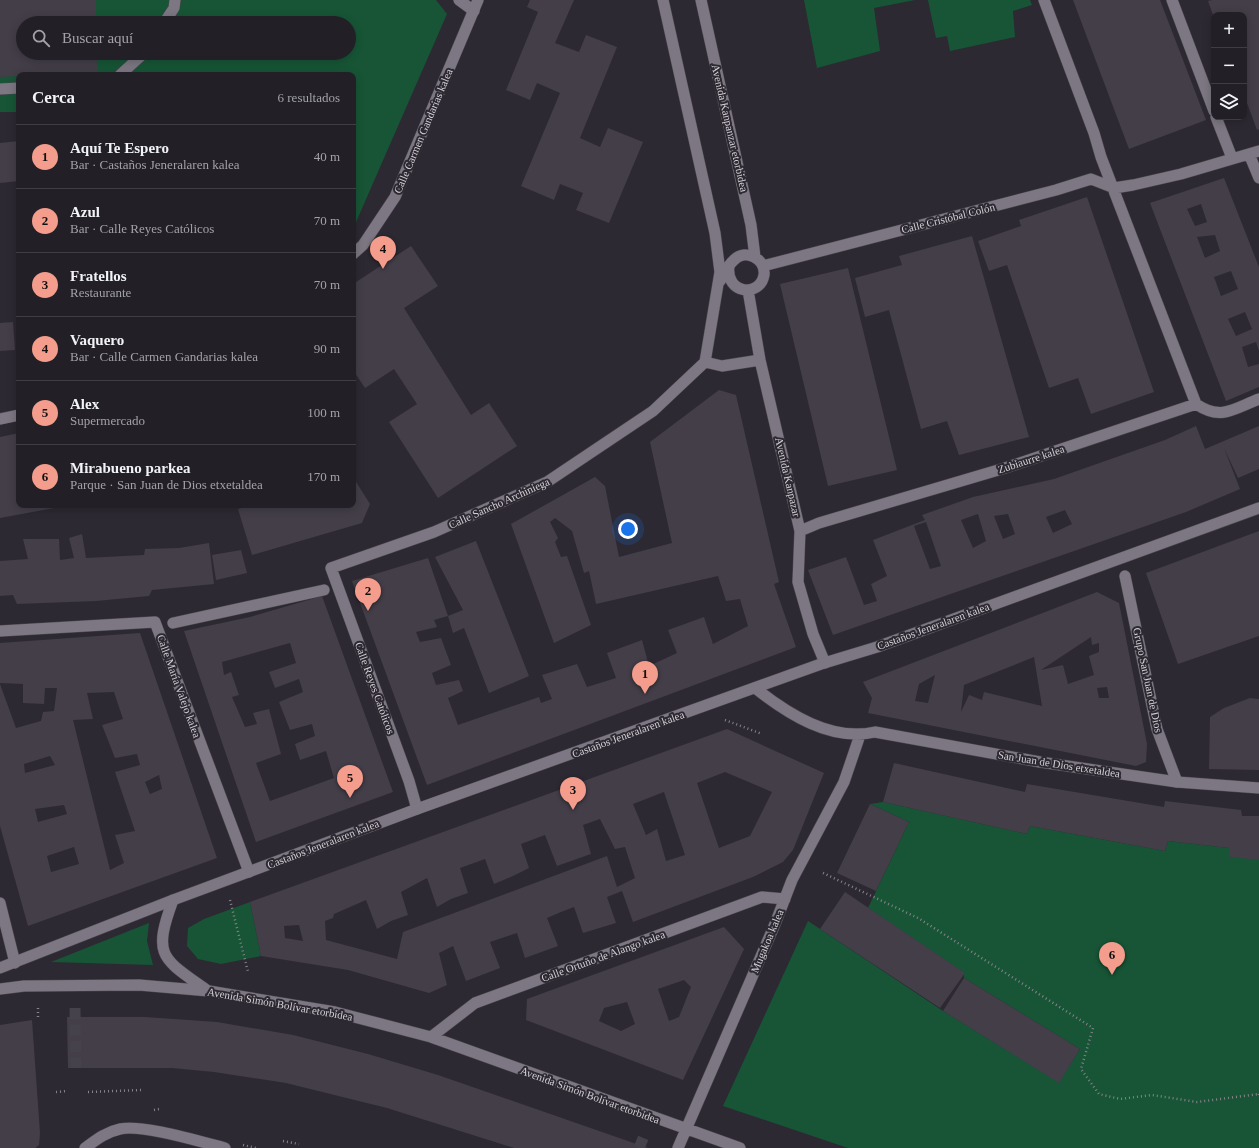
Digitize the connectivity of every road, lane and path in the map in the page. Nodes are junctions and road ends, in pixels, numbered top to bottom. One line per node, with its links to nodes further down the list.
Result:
1 (175, 0): 9 (street)
2 (459, 0): 8 (street)
3 (478, 0): 8 (street, Calle Carmen Gandarias kalea)
4 (663, 0): 20 (street)
5 (701, 0): 22 (street, Avenida Kanpanzar etorbidea)
6 (1044, 0): 19 (street)
7 (1172, 0): 14 (street)
8 (474, 11): 21 (street, Calle Carmen Gandarias kalea)
9 (169, 16)
10 (136, 60): 11 (street)
11 (123, 72)
12 (16, 88): 13 (street)
13 (0, 89)
14 (1211, 103)
15 (1217, 120): 17 (street)
16 (1254, 152): 17 (street); 18 (street)
17 (1232, 158): 19 (street)
18 (1259, 178)
19 (1114, 188): 22 (street, Calle Cristóbal Colón); 29 (street)
20 (714, 233): 23 (street); 24 (street)
21 (356, 252)
22 (759, 262): 23 (street); 25 (street)
23 (730, 265): 24 (street); 25 (street)
24 (719, 283): 27 (street)
25 (748, 290): 26 (street, Avenida Kanpazar)
26 (760, 360): 27 (street); 33 (street, Avenida Kanpazar)
27 (705, 362): 34 (street, Calle Sancho Archiniega)
28 (1259, 399): 29 (street)
29 (1196, 404): 33 (street, Zubiaurre kalea)
30 (16, 416): 31 (street)
31 (0, 419)
32 (1259, 508): 39 (street, Castaños Jeneralaren kalea)
33 (800, 531): 39 (street, Avenida Kanpazar)
34 (331, 568): 46 (street, Calle Reyes Católicos)
35 (1125, 576): 44 (street, Grupo San Juan de Dios)
36 (324, 590): 37 (street)
37 (173, 623)
38 (0, 631): 47 (street, Calle María Valejo kalea)
39 (825, 663): 40 (street, Castaños Jeneralaren kalea)
40 (754, 688): 43 (street); 46 (street, Castaños Jeneralaren kalea)
41 (722, 719): 42 (path)
42 (762, 734)
43 (860, 735): 44 (street, San Juan de Dios etxetaldea); 49 (street, Mugakoa kalea)
44 (1177, 782): 45 (street, San Juan de Dios etxetaldea)
45 (1259, 788)
46 (417, 809): 47 (street, Castaños Jeneralaren kalea)
47 (249, 872): 50 (street, Castaños Jeneralaren kalea)
48 (823, 873): 65 (path)
49 (785, 899): 60 (street, Calle Ortuño de Alango kalea); 67 (street, Mugakoa kalea)
50 (174, 900): 53 (street, Castaños Jeneralaren kalea); 57 (street)
51 (230, 900): 55 (path)
52 (0, 903): 53 (street)
53 (15, 963): 54 (street, Castaños Jeneralaren kalea)
54 (0, 968)
55 (248, 972)
56 (0, 988): 57 (street, Avenida Simón Bolívar etorbidea)
57 (209, 991): 60 (street, Avenida Simón Bolívar etorbidea)
58 (38, 1008): 59 (path)
59 (38, 1017)
60 (431, 1037): 67 (street, Avenida Simón Bolívar etorbidea)
61 (141, 1090): 64 (path)
62 (67, 1091): 63 (path)
63 (56, 1092)
64 (88, 1092)
65 (1259, 1094): 66 (path)
66 (1259, 1098)
67 (686, 1129): 72 (street, Mugakoa kalea); 73 (street, Avenida Simón Bolívar etorbidea)
68 (283, 1141): 69 (path)
69 (299, 1144)
70 (85, 1148): 71 (street)
71 (225, 1148)
72 (678, 1148)
73 (740, 1148)

